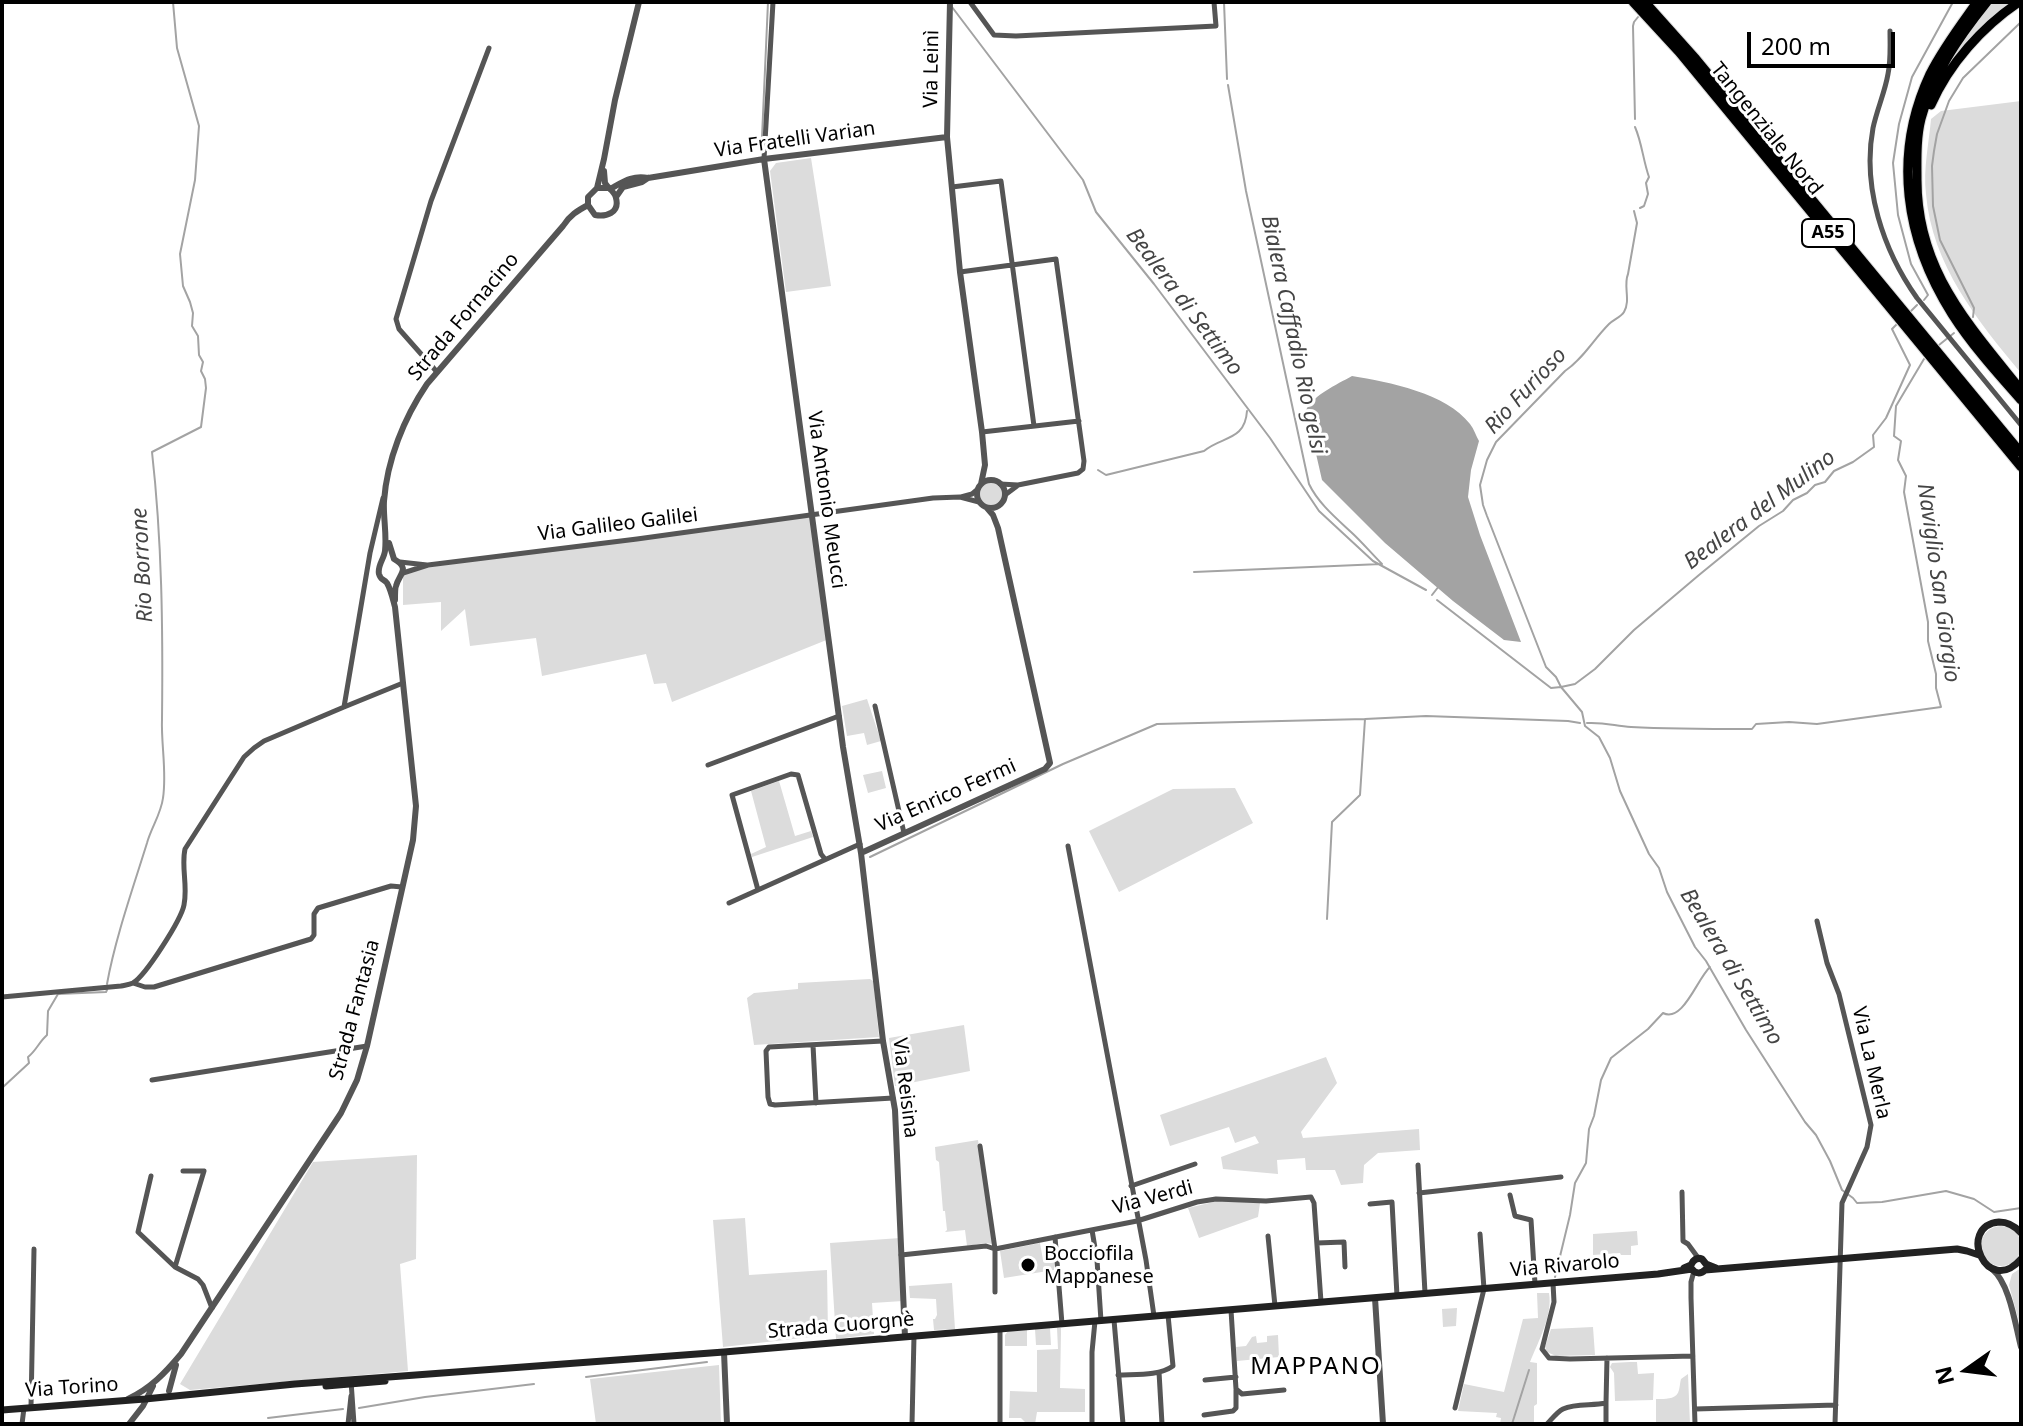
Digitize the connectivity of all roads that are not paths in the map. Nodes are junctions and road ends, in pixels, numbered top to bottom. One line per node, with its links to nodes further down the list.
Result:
1 (639, 2): 15 (street)
2 (773, 2): 16 (street)
3 (950, 2): 13 (street, Via Leinì)
4 (970, 2): 5 (street)
5 (1214, 2)
6 (1633, 2): 36 (highway, Tangenziale Nord / A55)
7 (1645, 2): 34 (highway, Tangenziale Nord / A55)
8 (1977, 2): 29 (highway)
9 (1987, 2): 14 (highway)
10 (2017, 2): 14 (highway)
11 (1890, 31): 31 (street)
12 (489, 48): 27 (street)
13 (947, 137): 16 (street, Via Fratelli Varian); 18 (street, Via Leinì)
14 (1917, 152): 28 (highway)
15 (604, 159): 19 (street); 20 (street)
16 (764, 159): 17 (street, Via Fratelli Varian); 47 (street, Via Antonio Meucci)
17 (648, 178): 20 (street, Via Fratelli Varian); 21 (street, Via Fratelli Varian)
18 (952, 187): 25 (street); 26 (street, Via Leinì)
19 (597, 188): 20 (street); 22 (street)
20 (609, 188): 21 (street)
21 (616, 197): 23 (street)
22 (588, 205): 23 (street); 24 (street, Strada Fornacino)
23 (592, 212): 24 (street, Strada Fornacino)
24 (563, 226): 27 (street, Strada Fornacino)
25 (1012, 265): 26 (street); 30 (street); 32 (street)
26 (960, 272): 33 (street, Via Leinì)
27 (437, 372): 37 (street, Strada Fornacino)
28 (2021, 390)
29 (2021, 400)
30 (1079, 421): 32 (street); 39 (street)
31 (2021, 425)
32 (1034, 426): 33 (street)
33 (982, 432): 35 (street, Via Leinì)
34 (2021, 453)
35 (985, 465): 38 (street); 40 (street)
36 (2021, 467)
37 (388, 482): 41 (street, Strada Fornacino); 49 (street, Strada Fornacino)
38 (997, 482): 39 (street); 40 (street); 42 (street)
39 (1018, 485): 42 (street)
40 (980, 486): 43 (street); 44 (street)
41 (385, 493): 50 (street, Strada Fornacino); 58 (street, Strada Fornacino)
42 (1005, 495): 45 (street)
43 (960, 497): 44 (street); 47 (street, Via Galileo Galilei)
44 (979, 502): 46 (street)
45 (1000, 504): 46 (street); 48 (street)
46 (987, 508): 48 (street)
47 (812, 515): 51 (street, Via Galileo Galilei); 59 (street, Via Antonio Meucci)
48 (998, 528): 61 (street, Via Enrico Fermi)
49 (397, 560): 50 (street); 51 (street, Via Galileo Galilei); 52 (street)
50 (382, 563): 54 (street)
51 (428, 565): 52 (street, Via Galileo Galilei)
52 (403, 573): 53 (street)
53 (397, 581): 54 (street); 55 (street)
54 (386, 582): 55 (street)
55 (395, 607): 56 (street, Strada Fantasia)
56 (403, 683): 58 (street); 66 (street, Strada Fantasia)
57 (875, 706): 61 (street)
58 (344, 707): 70 (street)
59 (839, 716): 60 (street); 62 (street, Via Antonio Meucci)
60 (708, 765)
61 (904, 833): 64 (street, Via Enrico Fermi)
62 (860, 844): 64 (street, Via Reisina); 65 (street, Via Enrico Fermi)
63 (1068, 846): 84 (street)
64 (861, 853): 72 (street, Via Reisina)
65 (825, 859): 67 (street, Via Enrico Fermi); 67 (street)
66 (402, 887): 70 (street); 74 (street, Strada Fantasia)
67 (758, 890): 68 (street, Via Enrico Fermi)
68 (729, 903)
69 (1817, 921): 102 (street, Via La Merla)
70 (133, 983): 71 (street)
71 (2, 997)
72 (883, 1041): 73 (street); 76 (street, Via Reisina)
73 (813, 1045): 77 (street); 77 (street)
74 (367, 1046): 75 (street); 118 (street, Strada Fantasia)
75 (152, 1080)
76 (893, 1098): 77 (street); 100 (street, Via Reisina)
77 (816, 1103)
78 (980, 1146): 98 (street)
79 (1195, 1164): 84 (street)
80 (1418, 1165): 87 (street)
81 (183, 1171): 104 (street)
82 (151, 1176): 104 (street)
83 (1561, 1177): 85 (street)
84 (1131, 1186): 89 (street)
85 (1509, 1190): 87 (street); 109 (street)
86 (1682, 1192): 106 (street)
87 (1419, 1193): 113 (street)
88 (1370, 1204): 114 (street)
89 (1137, 1221): 90 (street, Via Verdi); 96 (street, Via Verdi); 121 (street)
90 (1092, 1230): 94 (street, Via Verdi); 123 (street)
91 (2021, 1233): 95 (main road)
92 (1480, 1234): 111 (street)
93 (1268, 1236): 117 (street)
94 (1055, 1237): 98 (street, Via Verdi); 124 (street)
95 (1978, 1240): 99 (main road); 101 (main road)
96 (1317, 1243): 105 (street); 116 (street, Via Verdi)
97 (34, 1249): 148 (street)
98 (995, 1249): 100 (street, Via Verdi); 112 (street)
99 (1957, 1249): 101 (main road); 102 (main road)
100 (900, 1255): 126 (street, Via Reisina)
101 (1979, 1255): 107 (main road)
102 (1842, 1258): 106 (main road); 147 (street, Via La Merla)
103 (2018, 1262): 107 (main road); 110 (street)
104 (175, 1267): 118 (street)
105 (1345, 1267)
106 (1697, 1267): 108 (main road, Via Rivarolo); 130 (street)
107 (1989, 1267): 110 (street)
108 (1553, 1283): 109 (main road, Via Rivarolo); 131 (street)
109 (1535, 1284): 111 (main road, Via Rivarolo)
110 (2005, 1287): 127 (street)
111 (1484, 1289): 113 (main road, Strada Cuorgnè); 149 (street, Via Rivarolo)
112 (995, 1292)
113 (1425, 1293): 114 (main road, Strada Cuorgnè)
114 (1397, 1296): 115 (main road, Strada Cuorgnè)
115 (1375, 1298): 116 (main road, Strada Cuorgnè); 162 (street)
116 (1321, 1302): 117 (main road, Strada Cuorgnè)
117 (1275, 1307): 119 (main road, Strada Cuorgnè)
118 (212, 1308): 129 (street, Strada Fantasia)
119 (1231, 1310): 120 (main road, Strada Cuorgnè); 135 (street)
120 (1168, 1315): 121 (main road, Strada Cuorgnè); 132 (street)
121 (1154, 1316): 122 (main road, Strada Cuorgnè)
122 (1114, 1320): 123 (main road, Strada Cuorgnè); 134 (street)
123 (1098, 1321): 124 (main road, Strada Cuorgnè); 159 (street)
124 (1062, 1324): 125 (main road, Strada Cuorgnè)
125 (1000, 1329): 126 (main road, Strada Cuorgnè); 158 (street)
126 (909, 1336): 128 (main road, Strada Cuorgnè); 157 (street)
127 (2021, 1347)
128 (724, 1352): 138 (main road, Strada Cuorgnè); 156 (street)
129 (181, 1354): 133 (street, Strada Fantasia); 137 (street, Strada Fantasia)
130 (1693, 1356): 131 (street); 150 (street)
131 (1607, 1358): 146 (street)
132 (1159, 1372): 134 (street); 161 (street)
133 (166, 1373): 139 (street, Strada Fantasia); 142 (street)
134 (1118, 1375): 160 (street)
135 (1236, 1377): 136 (street); 140 (street)
136 (1205, 1380)
137 (172, 1382): 142 (street, Strada Fantasia); 143 (street)
138 (351, 1382): 143 (main road, Strada Cuorgnè); 155 (street)
139 (155, 1383): 144 (street, Strada Fantasia); 145 (street, Strada Fantasia)
140 (1236, 1389): 141 (street); 152 (street)
141 (1284, 1390)
142 (169, 1393): 143 (main road, Strada Cuorgnè); 144 (main road, Strada Cuorgnè)
143 (185, 1394)
144 (145, 1399): 145 (main road, Via Torino); 154 (street, Strada Fantasia)
145 (125, 1400): 148 (main road, Via Torino)
146 (1606, 1403): 163 (street); 164 (street)
147 (1836, 1405): 150 (street); 166 (street, Via La Merla)
148 (28, 1408): 151 (main road, Via Torino); 153 (street)
149 (1455, 1408)
150 (1695, 1409): 165 (street)
151 (2, 1410)
152 (1204, 1415)
153 (22, 1424)
154 (129, 1424)
155 (351, 1424)
156 (727, 1424)
157 (912, 1424)
158 (1000, 1424)
159 (1092, 1424)
160 (1123, 1424)
161 (1162, 1424)
162 (1383, 1424)
163 (1547, 1424)
164 (1606, 1424)
165 (1695, 1424)
166 (1835, 1424)

